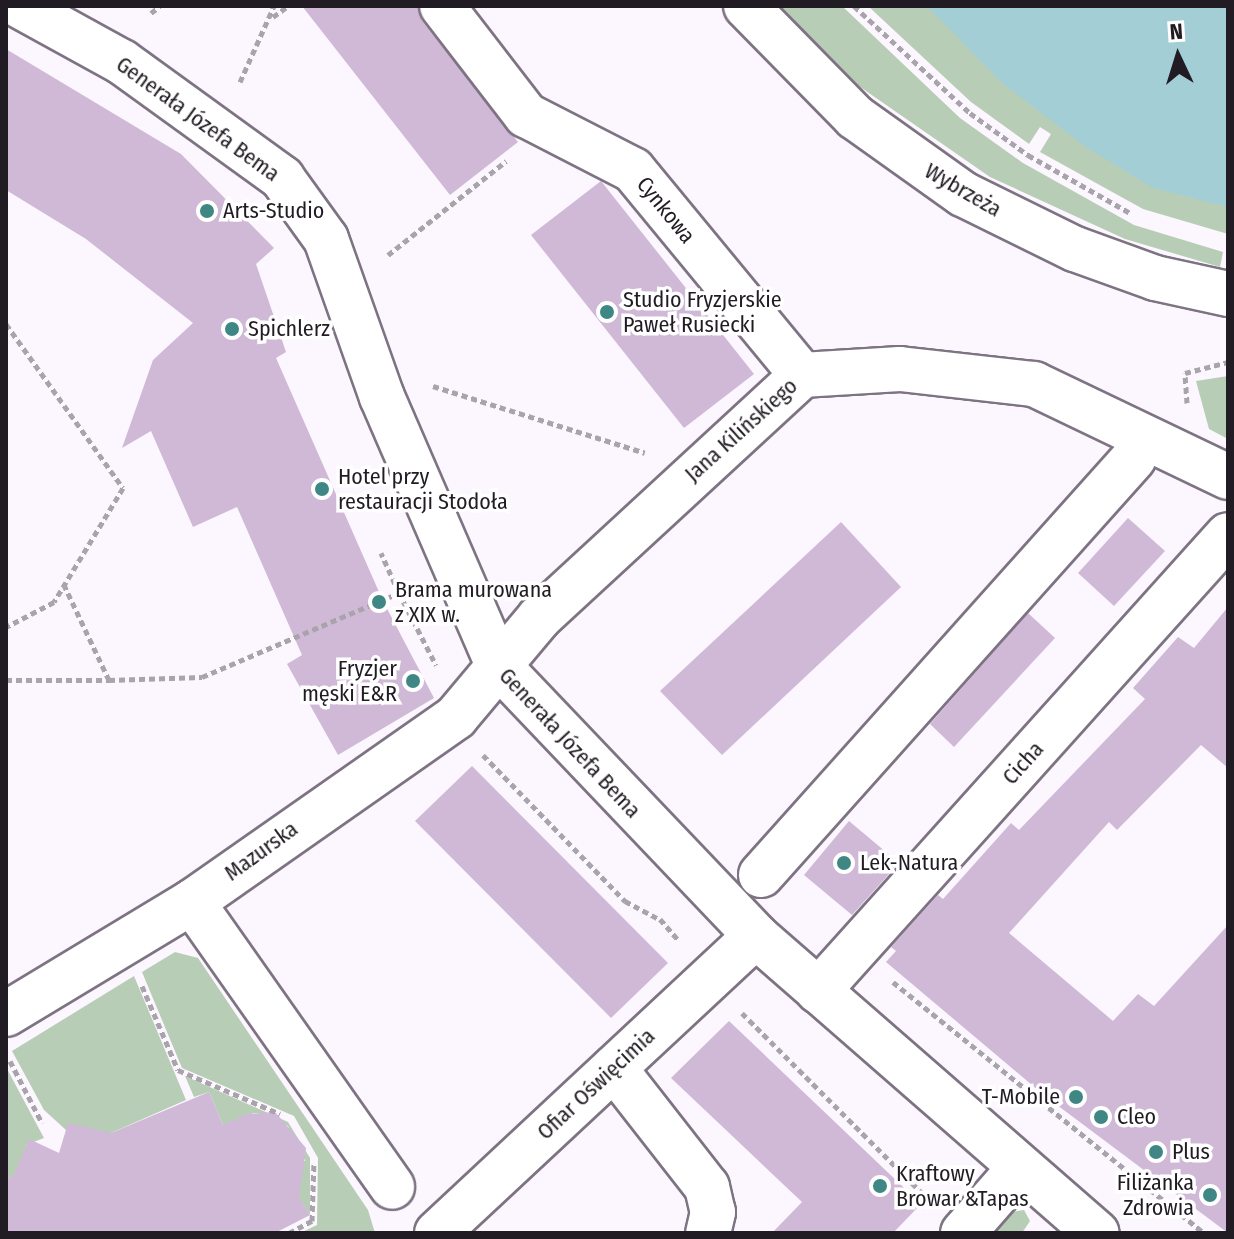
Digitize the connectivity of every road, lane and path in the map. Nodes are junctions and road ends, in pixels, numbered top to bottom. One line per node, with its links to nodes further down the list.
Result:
1 (20, 6): 27 (street, Generała Józefa Bema)
2 (160, 6): 8 (path)
3 (274, 6): 9 (path)
4 (288, 6): 9 (path)
5 (442, 6): 17 (street, Cynkowa)
6 (746, 6): 14 (street, Wybrzeża)
7 (854, 6): 12 (path)
8 (151, 13)
9 (272, 18): 10 (path)
10 (240, 82)
11 (518, 152): 13 (path)
12 (1138, 217)
13 (388, 255)
14 (1228, 294)
15 (6, 324): 25 (path)
16 (1228, 362): 19 (path)
17 (802, 375): 22 (street, Jana Kilińskiego); 27 (street, Jana Kilińskiego)
18 (433, 386): 20 (path)
19 (1187, 407)
20 (662, 452)
21 (1134, 458): 31 (street)
22 (1228, 477)
23 (1228, 535): 35 (street, Cicha)
24 (381, 553): 29 (path)
25 (64, 585): 26 (path); 29 (path)
26 (6, 627)
27 (498, 665): 30 (street, Mazurska); 34 (street, Generała Józefa Bema)
28 (6, 680): 29 (path)
29 (109, 680)
30 (456, 717): 32 (street, Mazurska); 33 (path)
31 (761, 875)
32 (192, 902): 39 (street, Mazurska); 46 (street)
33 (659, 919)
34 (756, 936): 37 (street, Generała Józefa Bema); 41 (street, Ofiar Oświęcimia)
35 (855, 950): 37 (street, Cicha); 52 (path)
36 (139, 980): 42 (path)
37 (818, 991): 45 (street, Generała Józefa Bema)
38 (733, 1001): 47 (path)
39 (6, 1014)
40 (6, 1053): 43 (path)
41 (614, 1068): 49 (street, Ofiar Oświęcimia); 50 (street)
42 (292, 1119)
43 (42, 1123)
44 (307, 1145): 48 (path)
45 (1019, 1169): 47 (street); 51 (street, Generała Józefa Bema)
46 (392, 1187)
47 (948, 1219)
48 (289, 1233)
49 (437, 1233)
50 (708, 1233)
51 (1097, 1233)
52 (1204, 1233)

